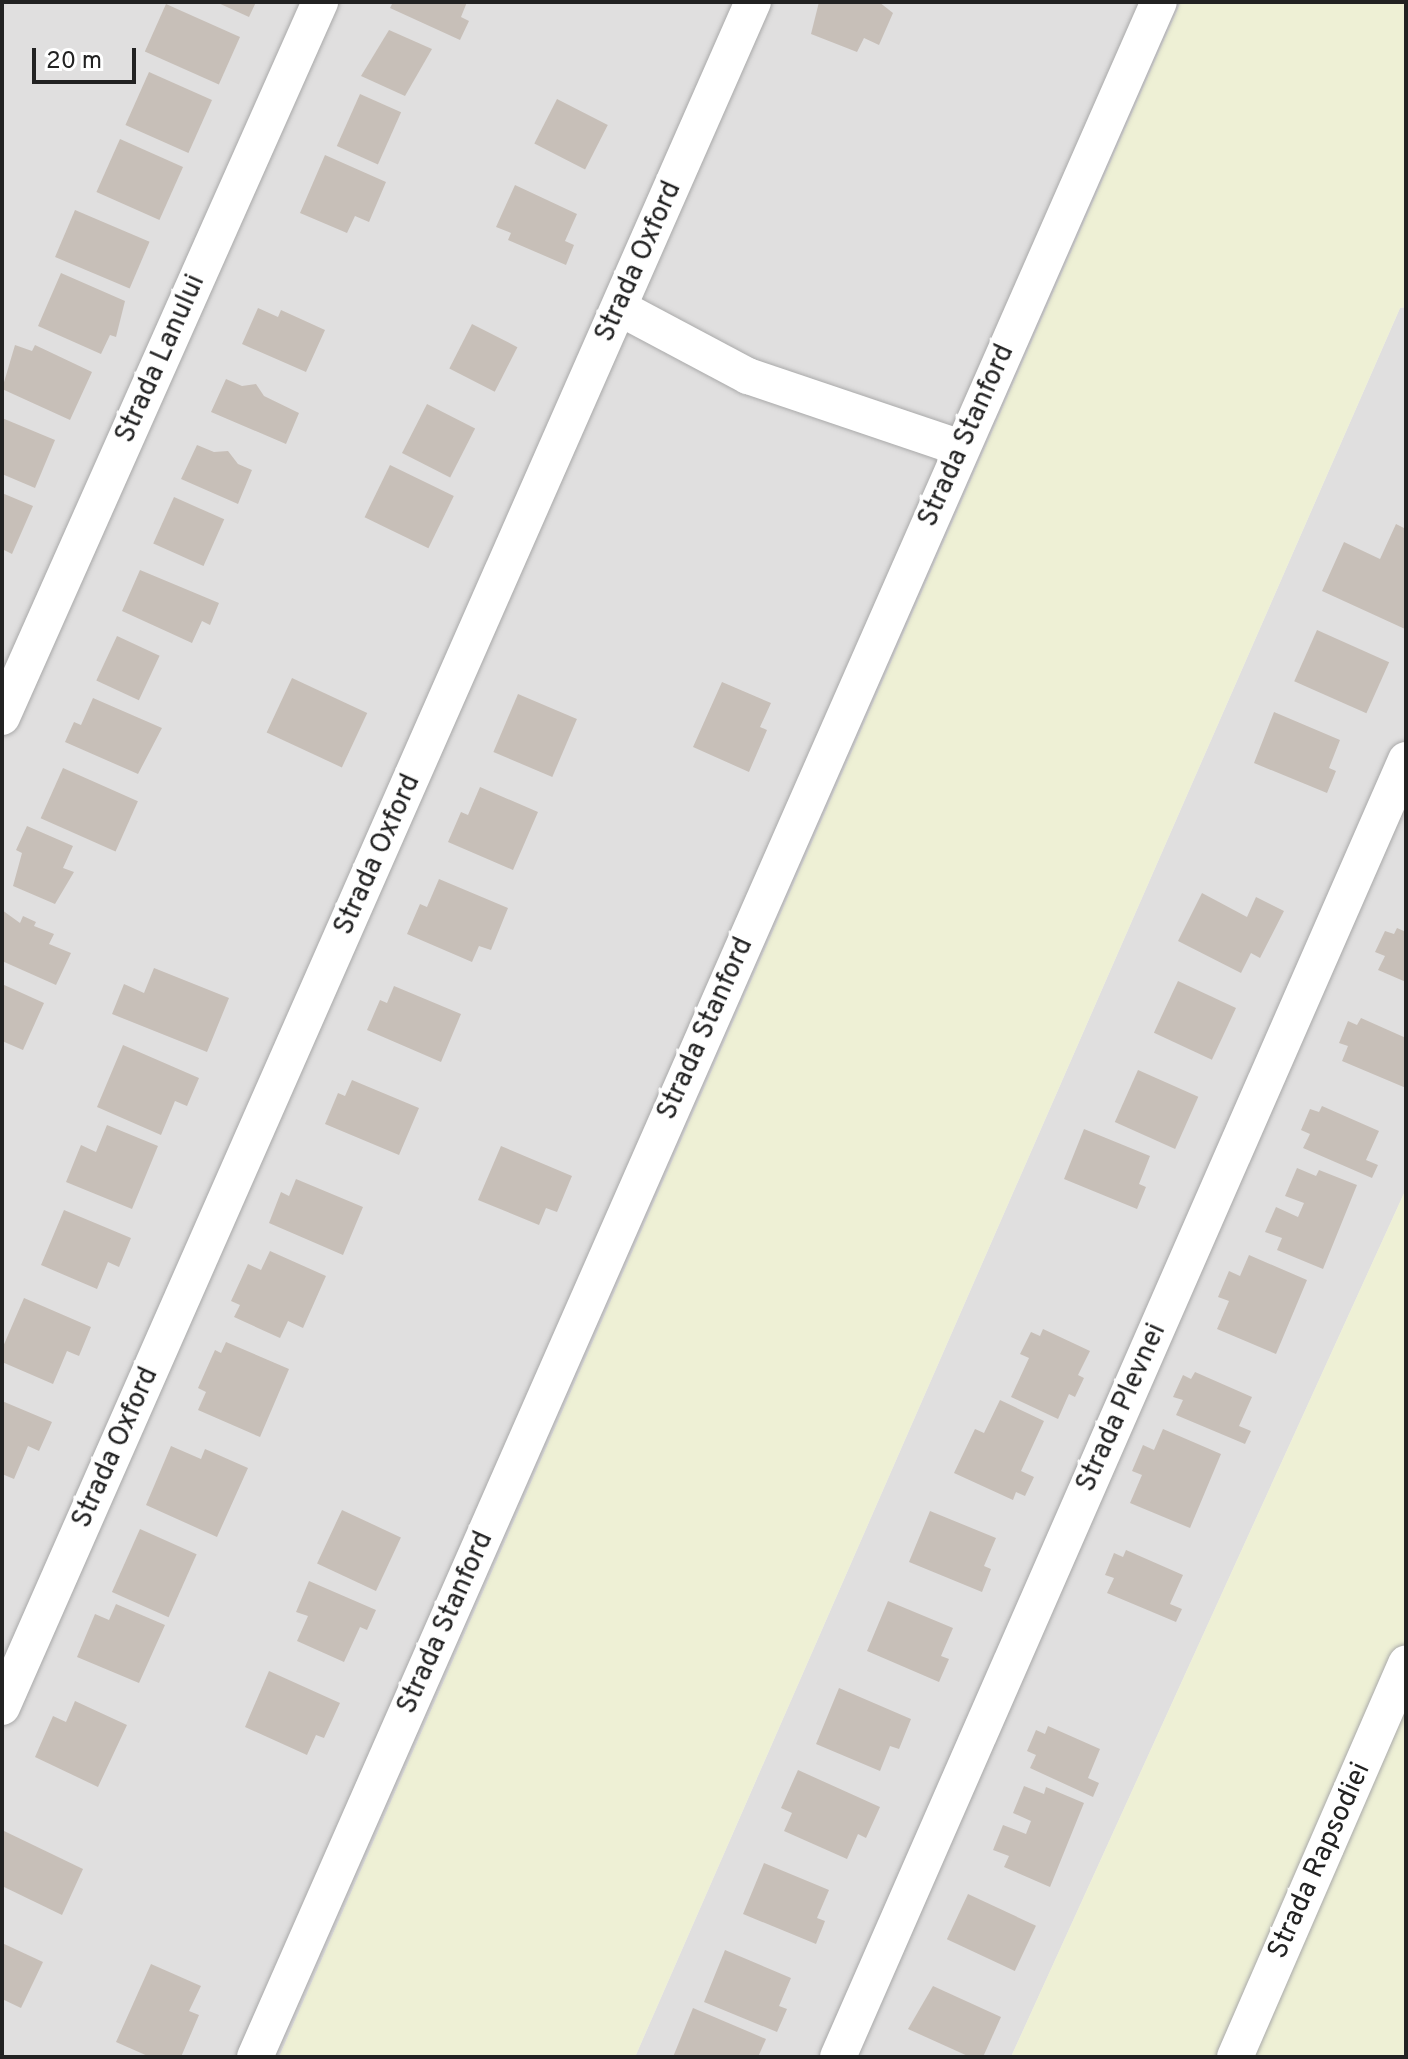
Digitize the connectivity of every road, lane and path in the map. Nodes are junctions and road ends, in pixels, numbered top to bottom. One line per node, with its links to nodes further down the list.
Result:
1 (320, 2): 6 (street, Strada Lanului)
2 (753, 2): 4 (street, Strada Oxford)
3 (1159, 2): 5 (street, Strada Stanford)
4 (620, 308): 5 (street); 9 (street, Strada Oxford)
5 (961, 448): 10 (street, Strada Stanford)
6 (2, 717)
7 (1406, 760): 11 (street, Strada Plevnei)
8 (1406, 1664): 12 (street, Strada Rapsodiei)
9 (2, 1707)
10 (255, 2057)
11 (838, 2057)
12 (1235, 2057)

